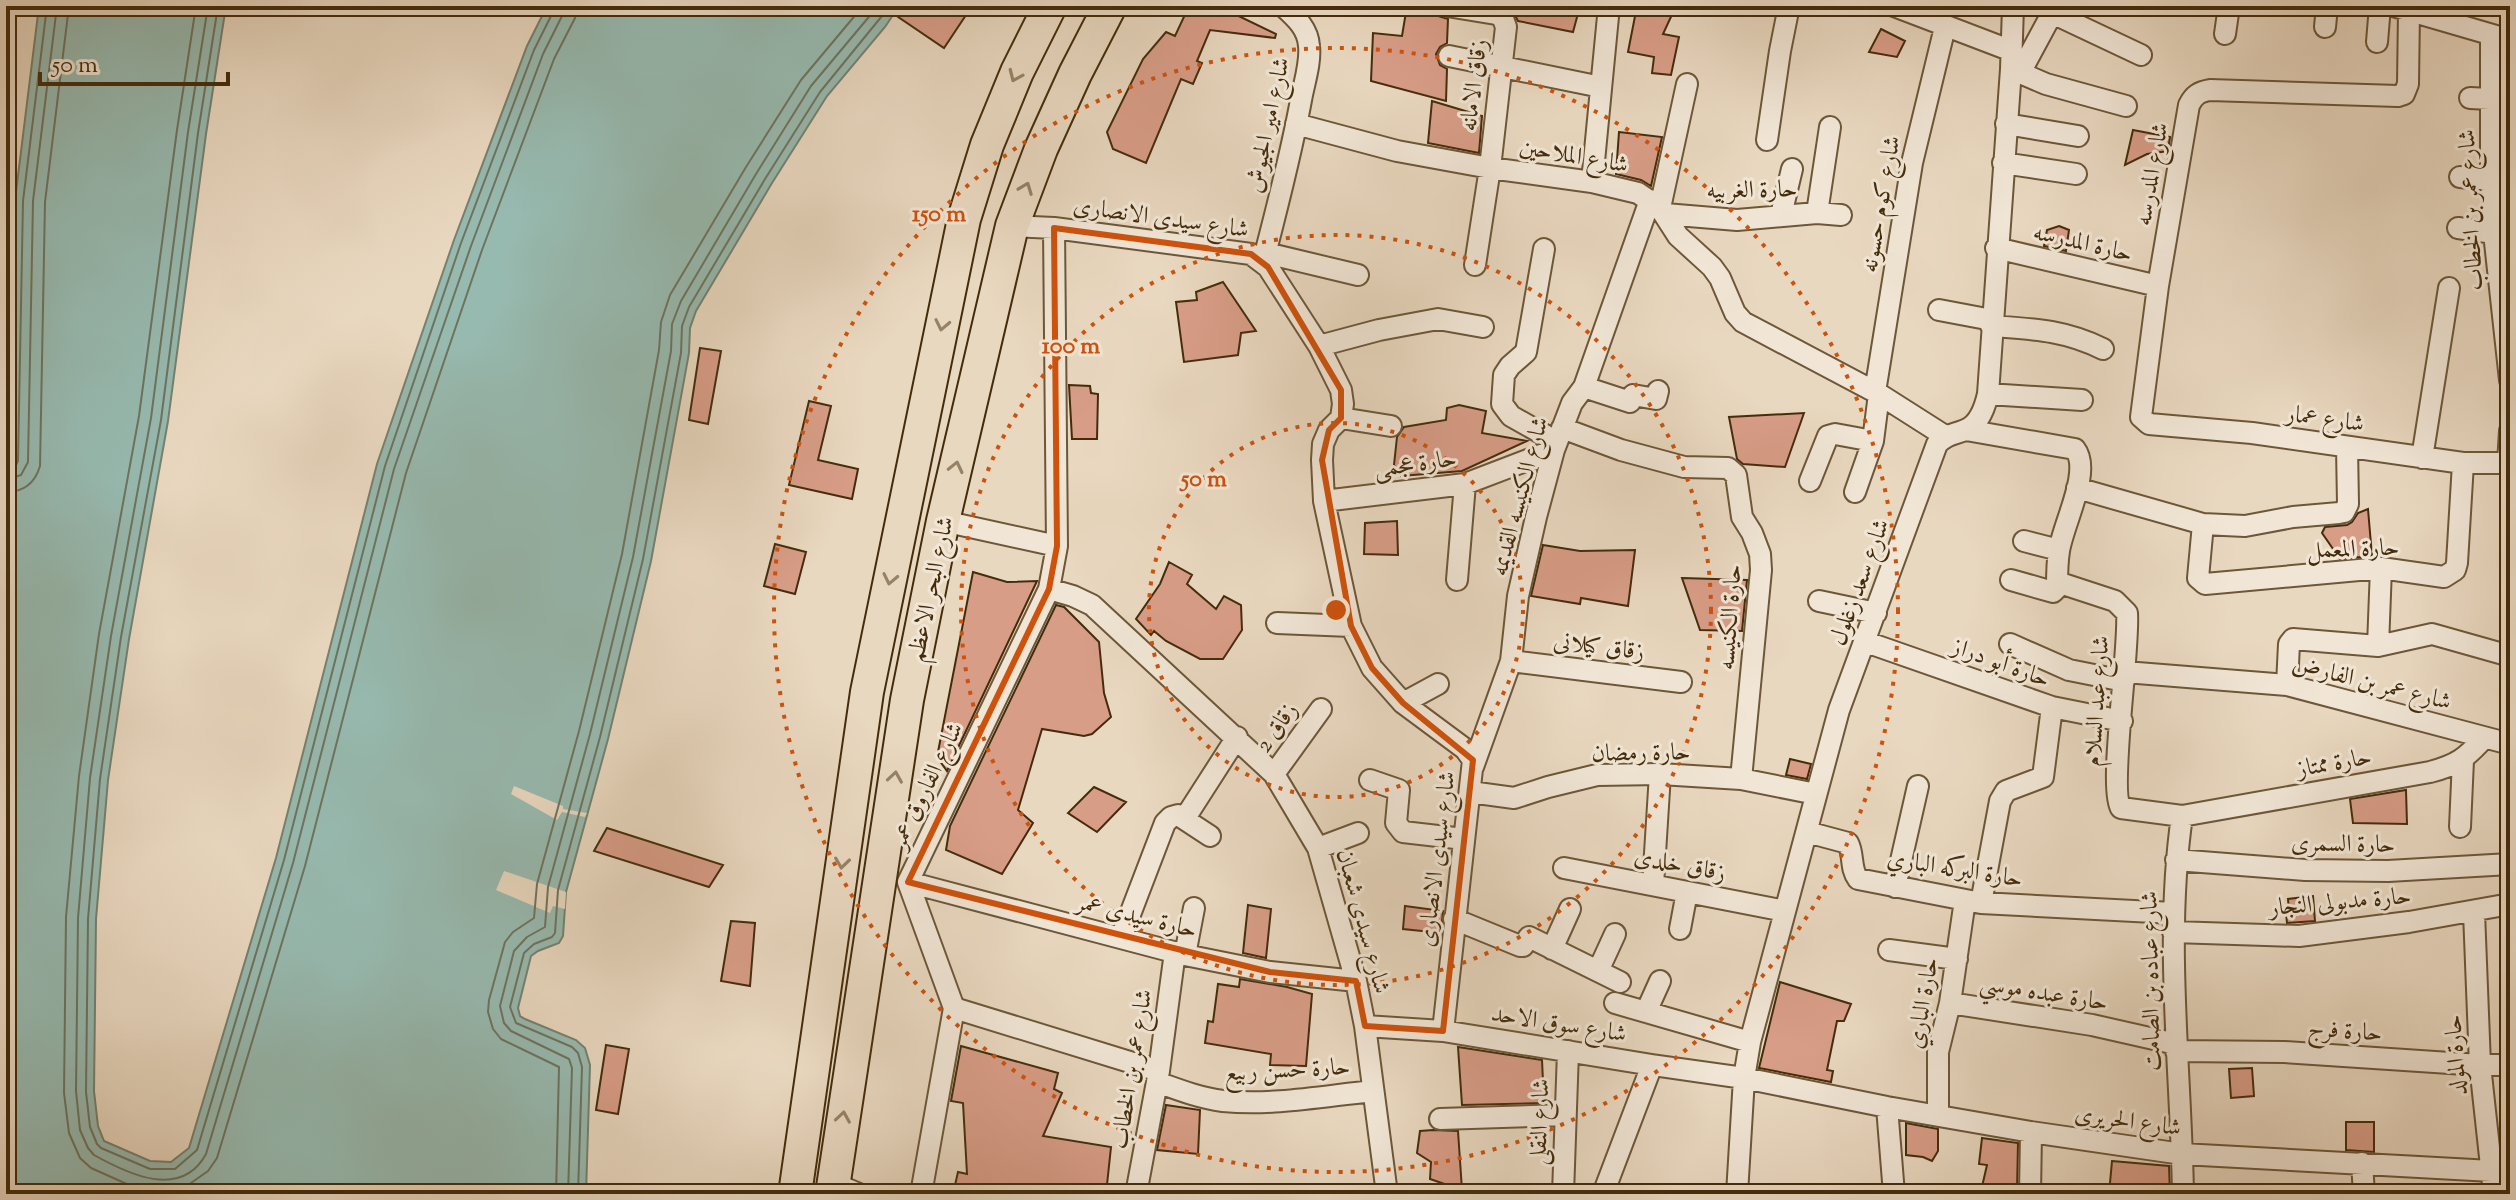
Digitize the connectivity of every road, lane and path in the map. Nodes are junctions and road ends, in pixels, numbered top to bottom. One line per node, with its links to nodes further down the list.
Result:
1 (1050, 6): 178 (main road, شارع البحر الاعظم, one-way to 178)
2 (1110, 6): 42 (main road, شارع البحر الاعظم, one-way to 2)
3 (1283, 6): 26 (street, شارع امير الجيوش)
4 (1447, 6): 22 (street, زقاق الامانه)
5 (1609, 6): 24 (street)
6 (1789, 6): 30 (street)
7 (1894, 6): 14 (street)
8 (2013, 6): 21 (street)
9 (2229, 6): 16 (street)
10 (2327, 6): 15 (street)
11 (2380, 6): 18 (street)
12 (2401, 8): 17 (street); 51 (street, شارع المدرسه)
13 (2054, 10): 19 (street); 21 (street)
14 (1945, 27): 21 (street); 61 (street, شارع كوم حسونه)
15 (2325, 27)
16 (2225, 34)
17 (2501, 38): 36 (street, شارع عمر بن الخطاب)
18 (2377, 42)
19 (2141, 55)
20 (1449, 56): 22 (street)
21 (2014, 64): 25 (street); 27 (street)
22 (1502, 67): 24 (street); 32 (street, زقاق الامانه)
23 (1687, 84): 38 (street, شارع الكنيسه القديمه)
24 (1601, 87): 37 (street)
25 (2126, 106)
26 (1296, 124): 32 (street, شارع الملاحين); 48 (street, شارع امير الجيوش)
27 (2006, 124): 29 (street); 31 (street)
28 (1830, 127): 39 (street)
29 (2078, 136)
30 (1767, 140)
31 (2003, 163): 34 (street); 46 (street)
32 (1490, 168): 37 (street, شارع الملاحين); 49 (street, زقاق الامانه)
33 (1792, 169): 40 (street)
34 (2076, 174)
35 (2460, 177): 36 (street)
36 (2491, 180): 45 (street, شارع عمر بن الخطاب)
37 (1592, 182): 38 (street, شارع الملاحين)
38 (1658, 208): 40 (street, حارة الغربيه); 59 (street, شارع الكنيسه القديمه); 61 (street)
39 (1817, 213): 40 (street, حارة الغربيه); 41 (street, حارة الغربيه)
40 (1781, 215)
41 (1841, 215)
42 (1012, 226): 43 (street, شارع سيدى الانصارى); 81 (main road, شارع البحر الاعظم, one-way to 42)
43 (1054, 228): 48 (street, شارع سيدى الانصارى); 84 (street)
44 (2458, 228): 45 (street)
45 (2494, 233): 58 (street, شارع عمر بن الخطاب)
46 (1996, 248): 51 (street, حارة المدرسه); 54 (street)
47 (1544, 249): 70 (street)
48 (1264, 258): 50 (street); 56 (street, شارع سيدى الانصارى)
49 (1475, 265)
50 (1358, 275)
51 (2158, 286): 64 (street, شارع المدرسه)
52 (2449, 288): 73 (street)
53 (1939, 310): 54 (street)
54 (1991, 323): 57 (street); 62 (street)
55 (1483, 327): 56 (street)
56 (1319, 346): 65 (street, شارع سيدى الانصارى)
57 (2103, 349)
58 (2510, 380)
59 (1584, 387): 60 (street); 70 (street, شارع الكنيسه القديمه)
60 (1658, 391)
61 (1877, 393): 69 (street); 71 (street, شارع كوم حسونه)
62 (1988, 394): 63 (street); 67 (street)
63 (2082, 400)
64 (2141, 412): 72 (street, شارع عمار)
65 (1341, 418): 66 (street); 80 (street, شارع سيدى الانصارى)
66 (1391, 426)
67 (1966, 430): 69 (street); 78 (street)
68 (2510, 431): 75 (street)
69 (1945, 436): 92 (street, شارع سعد زغلول)
70 (1558, 440): 77 (street, حارة عجمى); 99 (street, شارع الكنيسه القديمه); 115 (street, حارة الكنيسه)
71 (1873, 441): 76 (street); 79 (street, شارع كوم حسونه)
72 (2347, 447): 73 (street, شارع عمار); 82 (street)
73 (2422, 458): 74 (street, شارع عمار)
74 (2463, 463): 75 (street, شارع عمار); 86 (street, حارة المعمل)
75 (2509, 463)
76 (1810, 481)
77 (1465, 484): 80 (street, حارة عجمى); 87 (street)
78 (2077, 488): 82 (street); 85 (street)
79 (1855, 492)
80 (1324, 501): 94 (street, شارع سيدى الانصارى)
81 (943, 521): 84 (street); 177 (main road, شارع البحر الاعظم, one-way to 81)
82 (2203, 524): 86 (street, حارة المعمل)
83 (2024, 541): 85 (street)
84 (1057, 546): 90 (street, شارع الفاروق عمر)
85 (2059, 550): 89 (street)
86 (2381, 568): 97 (street)
87 (1457, 580)
88 (2011, 580): 89 (street)
89 (2055, 587): 100 (street, شارع عبد السلام)
90 (1049, 589): 108 (street, شارع سيدى شعبان); 131 (street, شارع الفاروق عمر)
91 (1819, 601): 92 (street)
92 (1876, 613): 95 (street, شارع سعد زغلول)
93 (1277, 623): 94 (street)
94 (1351, 626): 104 (street, شارع سيدى الانصارى)
95 (1866, 642): 105 (street, حارة أبو دراز); 119 (street, شارع سعد زغلول)
96 (2010, 644): 100 (street, شارع عمر بن الفارض)
97 (2378, 646): 98 (street); 103 (street)
98 (2510, 656)
99 (1511, 661): 101 (street, زقاق كيلانى); 112 (street, شارع الكنيسه القديمه)
100 (2124, 677): 103 (street, شارع عمر بن الفارض); 107 (street, شارع عبد السلام)
101 (1681, 682)
102 (1438, 684): 104 (street)
103 (2287, 685): 109 (street, شارع عمر بن الفارض)
104 (1403, 703): 112 (street, شارع سيدى الانصارى)
105 (2052, 707): 107 (street, حارة أبو دراز); 135 (street, حارة الباري)
106 (1321, 709): 113 (street, زقاق 2)
107 (2122, 721): 120 (street, شارع عبد السلام)
108 (1237, 737): 113 (street, شارع سيدى شعبان); 121 (street)
109 (2484, 738): 110 (street, شارع عمر بن الفارض); 111 (street, حارة ممتاز)
110 (2510, 744)
111 (2463, 760): 120 (street, حارة ممتاز); 122 (street)
112 (1473, 767): 118 (street, شارع سيدى الانصارى)
113 (1274, 774): 127 (street, شارع سيدى شعبان)
114 (1660, 774): 115 (street, حارة رمضان); 118 (street, حارة رمضان); 132 (street)
115 (1741, 779): 119 (street, حارة رمضان)
116 (1370, 780): 126 (street)
117 (1918, 786): 133 (street)
118 (1470, 792): 126 (street, شارع سيدى الانصارى)
119 (1816, 794): 123 (street, شارع سعد زغلول)
120 (2182, 816): 128 (street, شارع عباده بن الصامت)
121 (1185, 818): 125 (street); 145 (street)
122 (2460, 827)
123 (1807, 832): 133 (street, حارة البركه الباري); 139 (street, شارع سعد زغلول)
124 (1358, 833): 127 (street)
125 (1210, 836)
126 (1464, 839): 141 (street, شارع سيدى الانصارى)
127 (1318, 848): 151 (street, شارع سيدى شعبان)
128 (2176, 860): 129 (street, حارة السمرى); 142 (street, شارع عباده بن الصامت)
129 (2510, 864)
130 (1564, 868): 132 (street, زقاق خلدى)
131 (908, 882): 145 (street, حارة سيدى عمر); 156 (street, شارع الفاروق عمر)
132 (1653, 885): 134 (street, زقاق خلدى)
133 (1895, 887): 135 (street, حارة البركه الباري)
134 (1687, 892): 139 (street, زقاق خلدى); 143 (street)
135 (1973, 902): 142 (street, حارة البركه الباري); 149 (street, حارة الباري)
136 (2510, 904): 140 (street, حارة مدبولى النجار)
137 (1194, 908): 148 (street, شارع عمر بن الخطاب)
138 (1570, 909): 146 (street)
139 (1785, 911): 160 (street, شارع سعد زغلول)
140 (2474, 912): 142 (street, حارة مدبولى النجار); 164 (street, حارة المولد)
141 (1454, 919): 146 (street); 159 (street, شارع سيدى الانصارى)
142 (2173, 922): 161 (street, شارع عباده بن الصامت)
143 (1680, 929)
144 (1615, 934): 150 (street)
145 (1121, 938): 148 (street, حارة سيدى عمر)
146 (1552, 949): 150 (street)
147 (1889, 950): 149 (street)
148 (1180, 953): 151 (street, حارة سيدى عمر); 166 (street, شارع عمر بن الخطاب)
149 (1957, 959): 155 (street, حارة الباري)
150 (1598, 971): 153 (street)
151 (1356, 981): 158 (street, شارع سيدى شعبان)
152 (1660, 981): 157 (street)
153 (1620, 982)
154 (1615, 1003): 157 (street)
155 (1950, 1003): 161 (street, حارة عبده موسي); 171 (street, حارة الباري)
156 (954, 1008): 166 (street, حارة حسن ربيع); 179 (street)
157 (1646, 1012): 160 (street)
158 (1365, 1026): 159 (street, شارع سوق الاحد); 168 (street, شارع سيدى شعبان)
159 (1443, 1031): 162 (street, شارع سوق الاحد)
160 (1750, 1042): 167 (street, شارع سعد زغلول)
161 (2176, 1047): 164 (street, حارة فرج); 174 (street, شارع عباده بن الصامت)
162 (1568, 1051): 163 (street, شارع سوق الاحد); 170 (street, شارع النقلى)
163 (1652, 1065): 167 (street, شارع سوق الاحد); 183 (street)
164 (2480, 1065): 165 (street, حارة فرج); 176 (street, حارة المولد)
165 (2510, 1065)
166 (1158, 1076): 168 (street, حارة حسن ربيع); 180 (street, شارع عمر بن الخطاب)
167 (1744, 1078): 169 (street, شارع الحريرى); 184 (street, شارع سعد زغلول)
168 (1373, 1091): 181 (street, شارع سيدى شعبان)
169 (1887, 1107): 171 (street, شارع الحريرى); 185 (street)
170 (1564, 1115): 172 (street); 182 (street, شارع النقلى)
171 (1938, 1116): 173 (street, شارع الحريرى)
172 (1440, 1119)
173 (2031, 1132): 174 (street, شارع الحريرى); 186 (street)
174 (2182, 1154): 175 (street, شارع الحريرى); 187 (street, شارع عباده بن الصامت)
175 (2362, 1163): 176 (street, شارع الحريرى); 188 (street)
176 (2501, 1172): 189 (street, حارة المولد)
177 (842, 1190)
178 (795, 1194)
179 (921, 1194)
180 (1136, 1194)
181 (1387, 1194)
182 (1563, 1194)
183 (1603, 1194)
184 (1737, 1194)
185 (1894, 1194)
186 (2030, 1194)
187 (2183, 1194)
188 (2364, 1194)
189 (2494, 1194)

